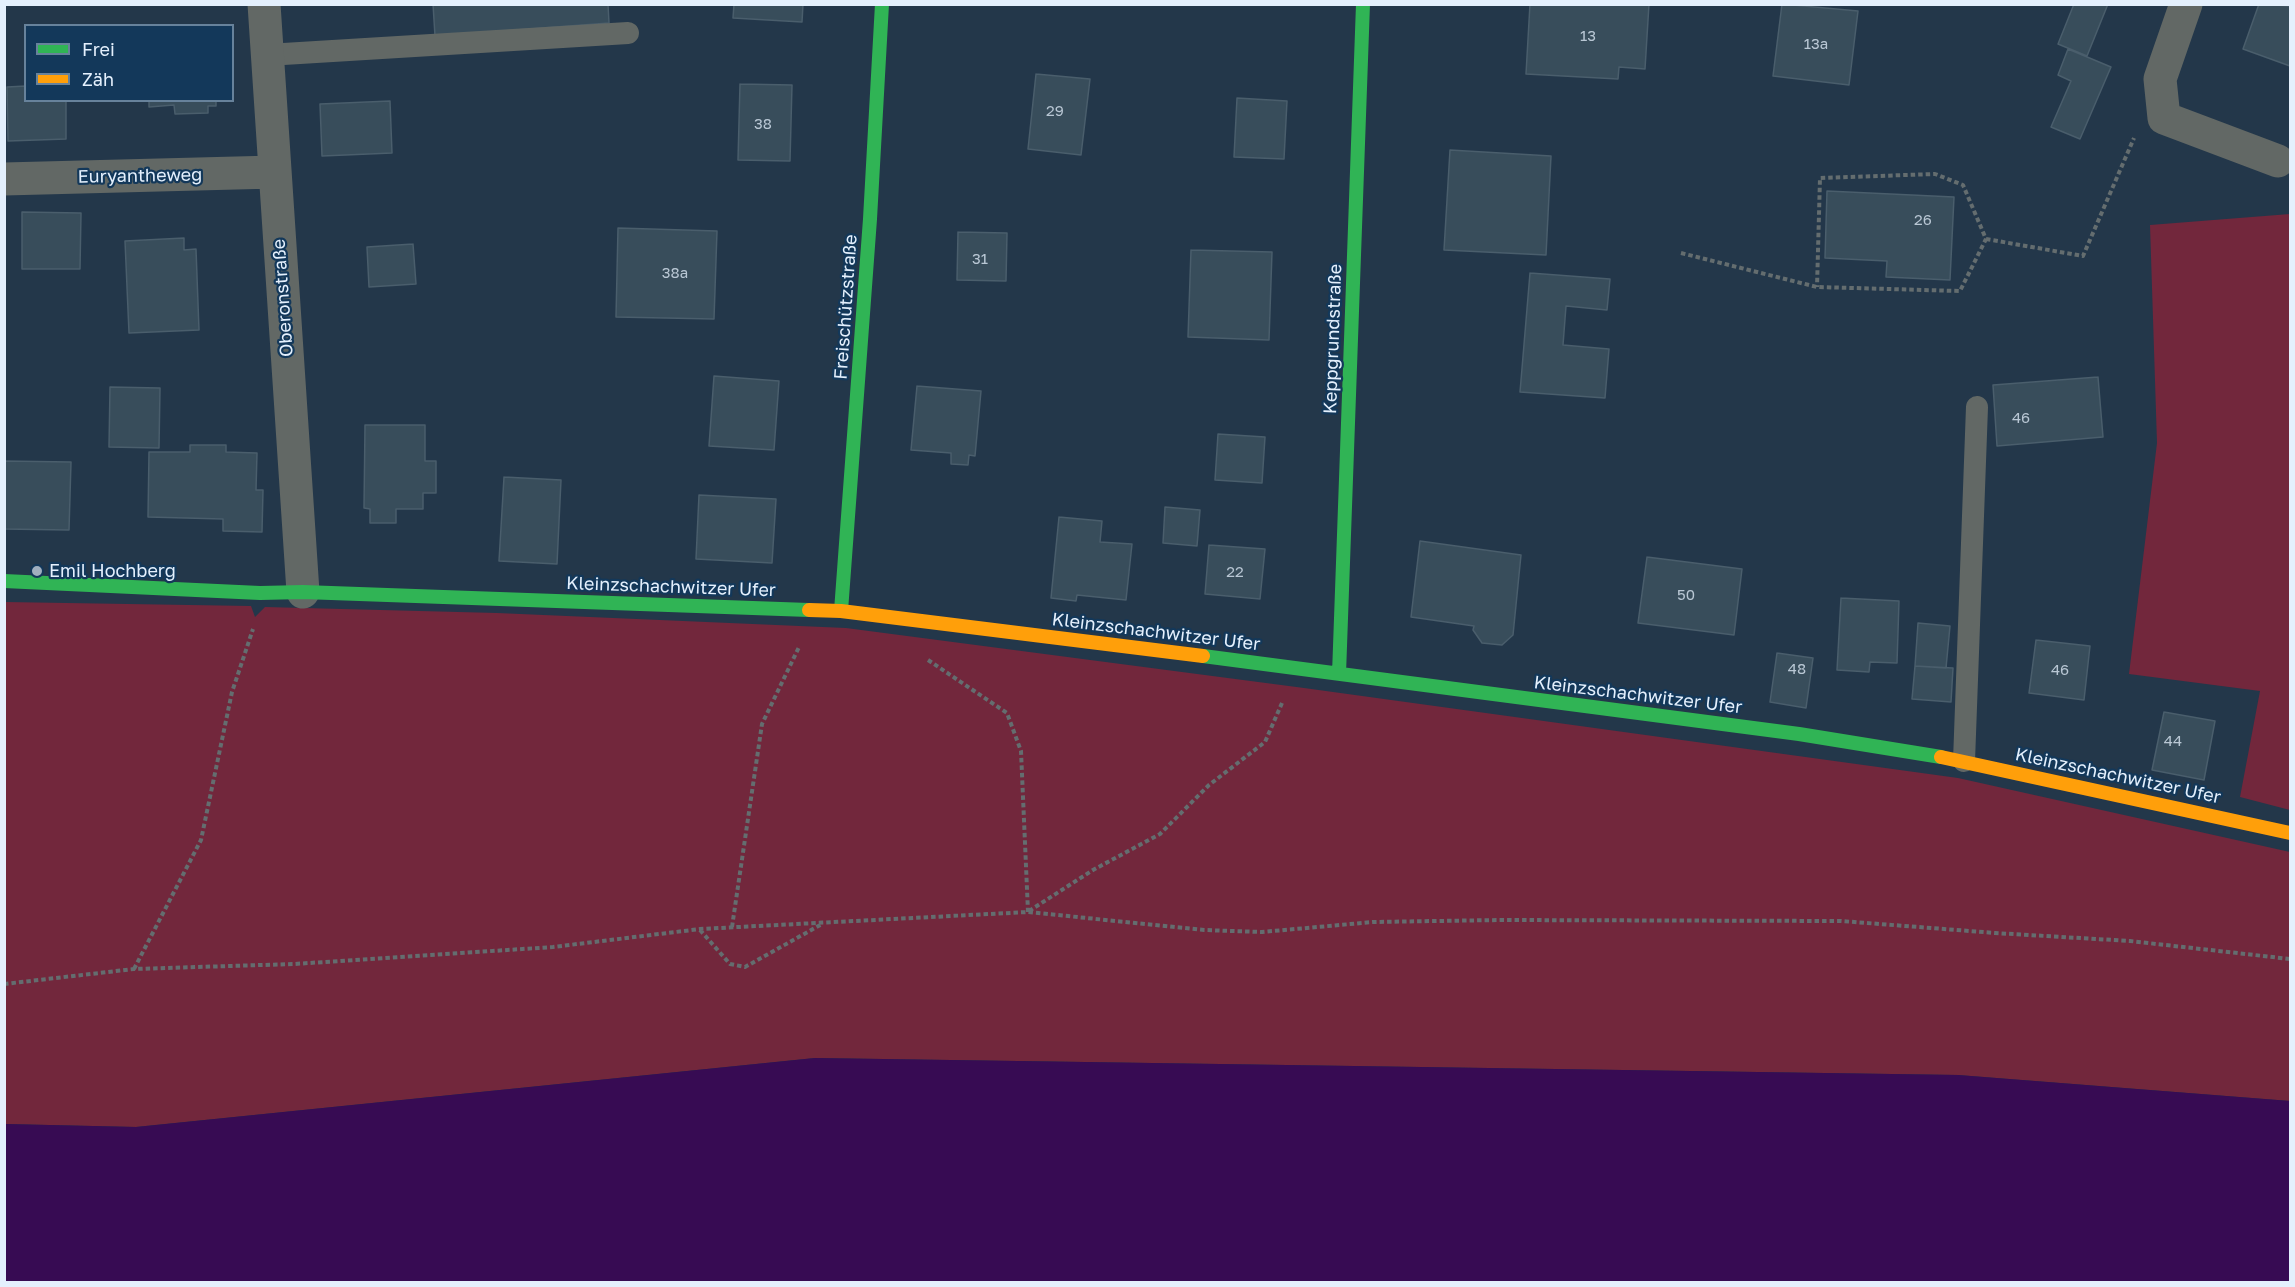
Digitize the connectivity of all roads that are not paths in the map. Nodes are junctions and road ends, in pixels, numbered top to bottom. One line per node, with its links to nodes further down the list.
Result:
1 (264, 4): 6 (street, Oberonstraße)
2 (882, 4): 13 (street, Freischützstraße)
3 (1363, 4): 14 (street, Keppgrundstraße)
4 (2186, 4): 7 (street)
5 (628, 33): 6 (lane)
6 (267, 55): 8 (street, Oberonstraße)
7 (2278, 161)
8 (274, 172): 9 (street, Euryantheweg); 12 (street, Oberonstraße)
9 (4, 179)
10 (1977, 407): 15 (lane)
11 (4, 581): 12 (street, Kleinzschachwitzer Ufer)
12 (303, 592): 13 (street, Kleinzschachwitzer Ufer)
13 (841, 611): 14 (street, Kleinzschachwitzer Ufer)
14 (1339, 674): 15 (street, Kleinzschachwitzer Ufer)
15 (1964, 761): 16 (street, Kleinzschachwitzer Ufer)
16 (2290, 833)

